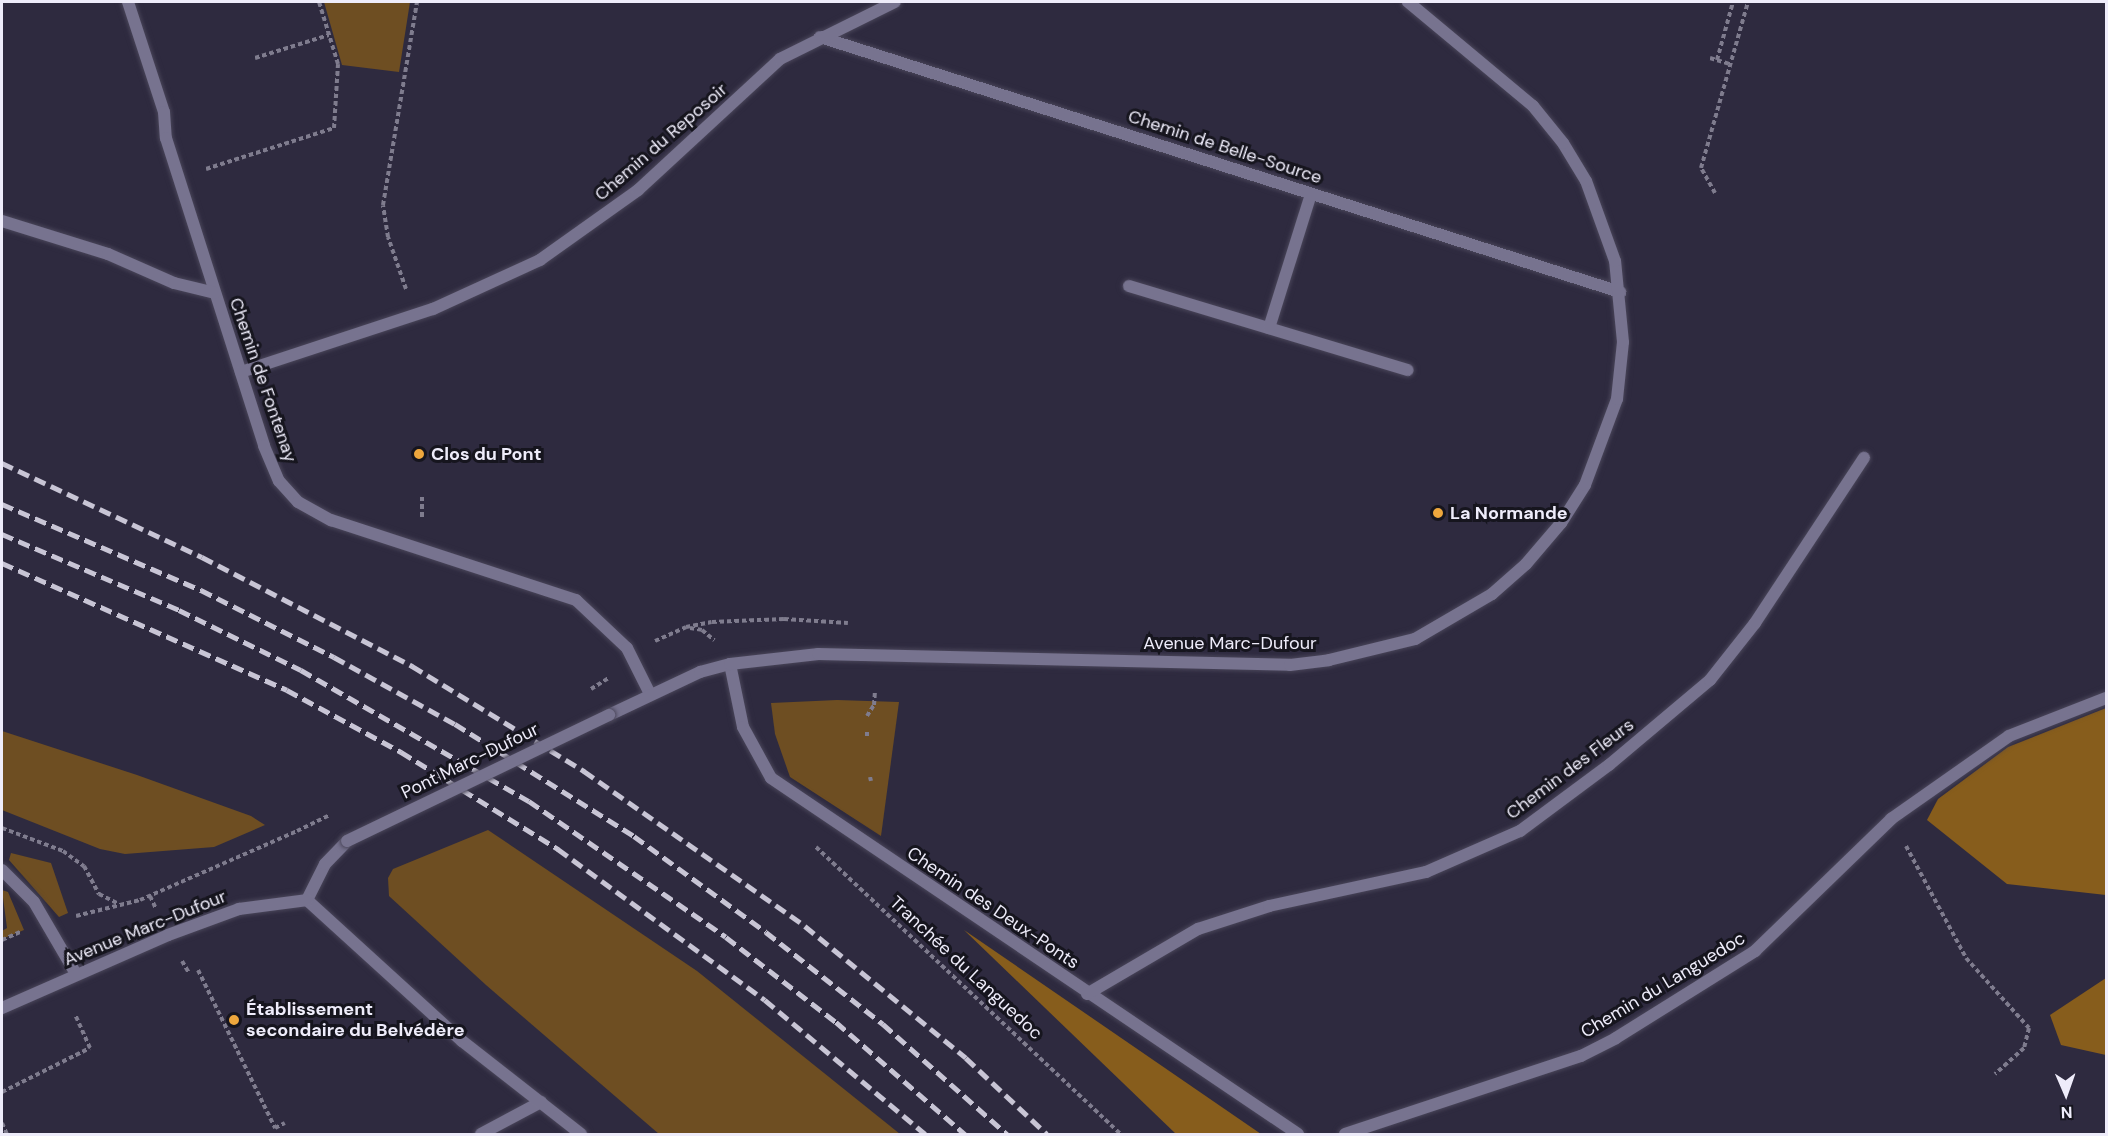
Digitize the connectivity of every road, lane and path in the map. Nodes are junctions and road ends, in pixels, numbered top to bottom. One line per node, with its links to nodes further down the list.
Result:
1 (128, 2): 20 (street, Chemin de Fontenay)
2 (319, 2): 8 (path)
3 (417, 2): 21 (path)
4 (895, 2): 9 (street, Chemin du Reposoir)
5 (1408, 2): 19 (street, Avenue Marc-Dufour)
6 (1733, 2): 12 (path)
7 (1748, 2): 13 (path)
8 (329, 35): 10 (path); 14 (path)
9 (820, 37): 16 (street, Chemin de Belle-Source); 21 (street, Chemin du Reposoir)
10 (255, 58)
11 (1710, 58): 12 (path)
12 (1717, 60): 13 (path)
13 (1730, 64): 15 (path)
14 (202, 170)
15 (1715, 193)
16 (1311, 194): 19 (street, Chemin de Belle-Source); 22 (street)
17 (2, 222): 20 (street)
18 (1129, 286): 22 (street)
19 (1620, 292): 30 (street, Avenue Marc-Dufour)
20 (215, 293): 24 (street, Chemin de Fontenay)
21 (415, 316): 24 (street, Chemin du Reposoir)
22 (1269, 328): 23 (street)
23 (1408, 370)
24 (242, 372): 32 (street, Chemin de Fontenay)
25 (1864, 458): 46 (street, Chemin des Fleurs)
26 (422, 497): 27 (path)
27 (422, 527)
28 (686, 627): 29 (path)
29 (713, 636)
30 (730, 664): 32 (street, Avenue Marc-Dufour); 46 (street, Chemin des Deux-Ponts)
31 (875, 690): 35 (path)
32 (650, 694): 34 (street, Avenue Marc-Dufour)
33 (2106, 698): 36 (street, Chemin du Languedoc)
34 (609, 715): 41 (street, Pont Marc-Dufour, bridge)
35 (867, 717)
36 (1891, 819): 49 (path); 59 (street, Chemin du Languedoc)
37 (2, 828): 38 (path)
38 (297, 831)
39 (808, 839): 57 (path, Tranchée du Languedoc)
40 (2, 870): 45 (street)
41 (307, 900): 45 (street, Avenue Marc-Dufour); 51 (street)
42 (19, 932): 43 (path)
43 (2, 940)
44 (198, 970): 53 (path)
45 (76, 974): 47 (street, Avenue Marc-Dufour)
46 (1088, 994): 58 (street, Chemin des Deux-Ponts)
47 (2, 1008)
48 (75, 1015): 50 (path)
49 (1995, 1074)
50 (2, 1092)
51 (541, 1102): 55 (street); 56 (street)
52 (2, 1123): 54 (path)
53 (285, 1123)
54 (7, 1134)
55 (481, 1134)
56 (581, 1134)
57 (1121, 1134)
58 (1298, 1134)
59 (1345, 1134)

